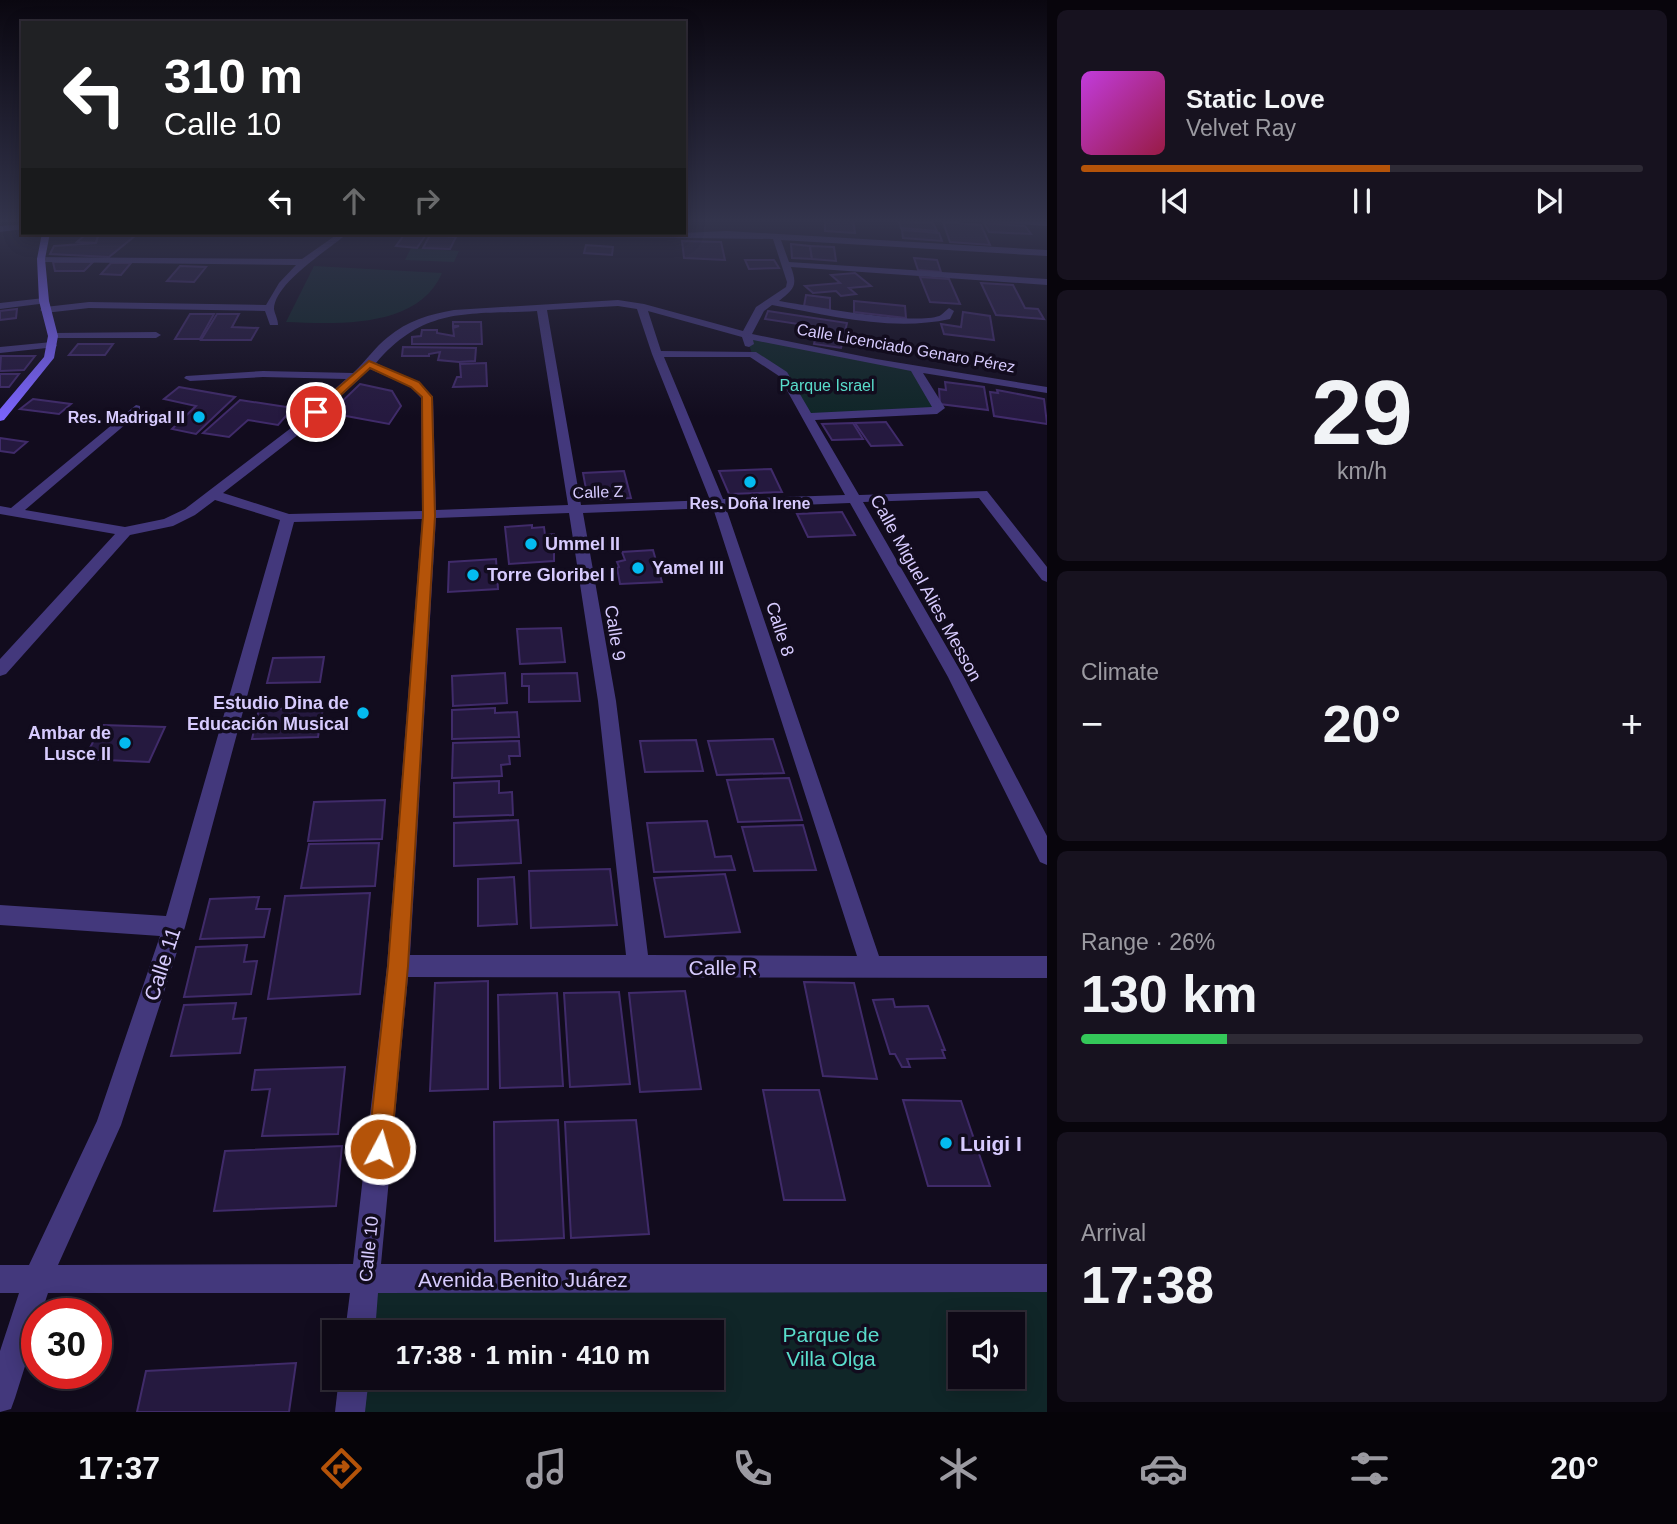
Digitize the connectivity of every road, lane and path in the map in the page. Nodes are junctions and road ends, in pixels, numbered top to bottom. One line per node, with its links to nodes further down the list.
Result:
1 (43, 285): 6 (main road)
2 (286, 285): 8 (street)
3 (791, 285): 4 (street)
4 (770, 302): 10 (street); 13 (street)
5 (0, 306): 6 (street)
6 (44, 306): 8 (street); 14 (main road)
7 (641, 306): 9 (street, Calle Licenciado Genaro Pérez); 13 (street, Calle Licenciado Genaro Pérez); 16 (street, Calle 8)
8 (269, 308): 11 (street)
9 (542, 308): 18 (street, Calle Licenciado Genaro Pérez); 29 (street, Calle 9)
10 (949, 311)
11 (274, 323)
12 (156, 335): 14 (street)
13 (746, 335): 17 (street); 19 (street, Calle Licenciado Genaro Pérez)
14 (53, 340): 15 (street); 24 (main road)
15 (0, 350)
16 (657, 354): 17 (street); 28 (street, Calle 8)
17 (752, 354): 25 (street, Calle Miguel Alies Messon)
18 (369, 364): 20 (street, Calle Licenciado Genaro Pérez); 31 (street, Calle 10)
19 (915, 369): 22 (street, Calle Licenciado Genaro Pérez); 25 (street)
20 (356, 376): 21 (street); 26 (street, Calle Licenciado Genaro Pérez)
21 (190, 378)
22 (1047, 390)
23 (136, 408): 30 (street)
24 (3, 411)
25 (807, 416): 27 (street, Calle Miguel Alies Messon)
26 (214, 495): 32 (street, Calle Z); 33 (street, Calle Licenciado Genaro Pérez)
27 (854, 498): 28 (street, Calle Z); 34 (street, Calle Z); 36 (street, Calle Miguel Alies Messon)
28 (718, 504): 29 (street, Calle Z); 41 (street, Calle 8)
29 (575, 510): 31 (street, Calle Z); 40 (street, Calle 9)
30 (7, 511): 33 (street, Calle Licenciado Genaro Pérez)
31 (429, 516): 32 (street, Calle Z); 39 (street, Calle 10)
32 (288, 518): 38 (street, Calle 11)
33 (125, 531): 35 (street)
34 (1047, 577)
35 (0, 670)
36 (1047, 856)
37 (0, 915): 38 (street)
38 (174, 927): 43 (street, Calle 11)
39 (398, 966): 40 (street, Calle R); 46 (street, Calle 10)
40 (638, 967): 41 (street, Calle R)
41 (872, 967): 42 (street, Calle R)
42 (1047, 967)
43 (38, 1278): 44 (street, Avenida Benito Juárez); 46 (street, Avenida Benito Juárez); 49 (street, Calle 11)
44 (0, 1279)
45 (1047, 1279): 46 (street, Avenida Benito Juárez)
46 (366, 1280): 47 (street, Calle 10)
47 (361, 1320)
48 (353, 1390): 50 (street)
49 (0, 1398)
50 (350, 1412)

